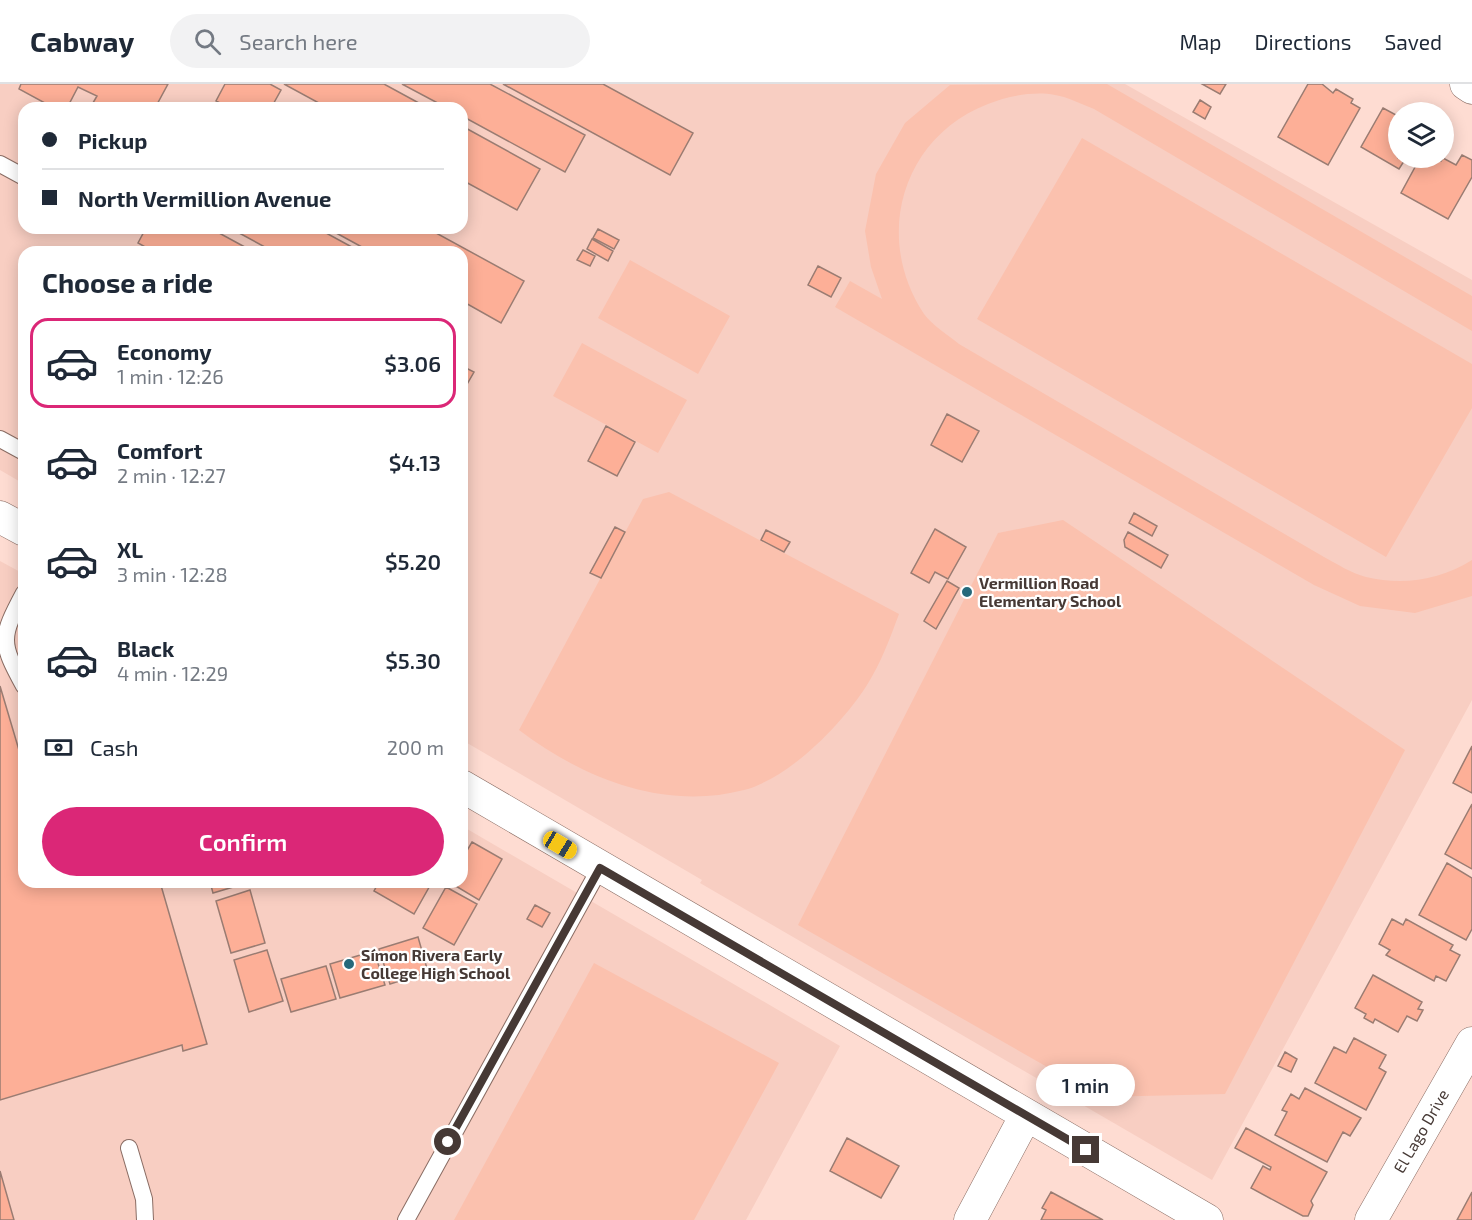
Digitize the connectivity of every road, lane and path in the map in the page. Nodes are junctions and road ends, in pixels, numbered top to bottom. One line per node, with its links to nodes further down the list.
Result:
1 (1466, 84): 2 (street)
2 (1472, 88)
3 (0, 164): 4 (lane)
4 (18, 174)
5 (0, 439): 6 (lane)
6 (18, 449)
7 (0, 517): 8 (street)
8 (18, 527)
9 (18, 605): 10 (lane)
10 (18, 675)
11 (468, 790): 12 (street)
12 (600, 868): 14 (street); 17 (lane)
13 (1472, 1043): 20 (street, El Lago Drive)
14 (1026, 1115): 18 (street); 19 (street)
15 (129, 1148): 16 (lane)
16 (145, 1220)
17 (406, 1220)
18 (970, 1220)
19 (1207, 1220)
20 (1371, 1220)

